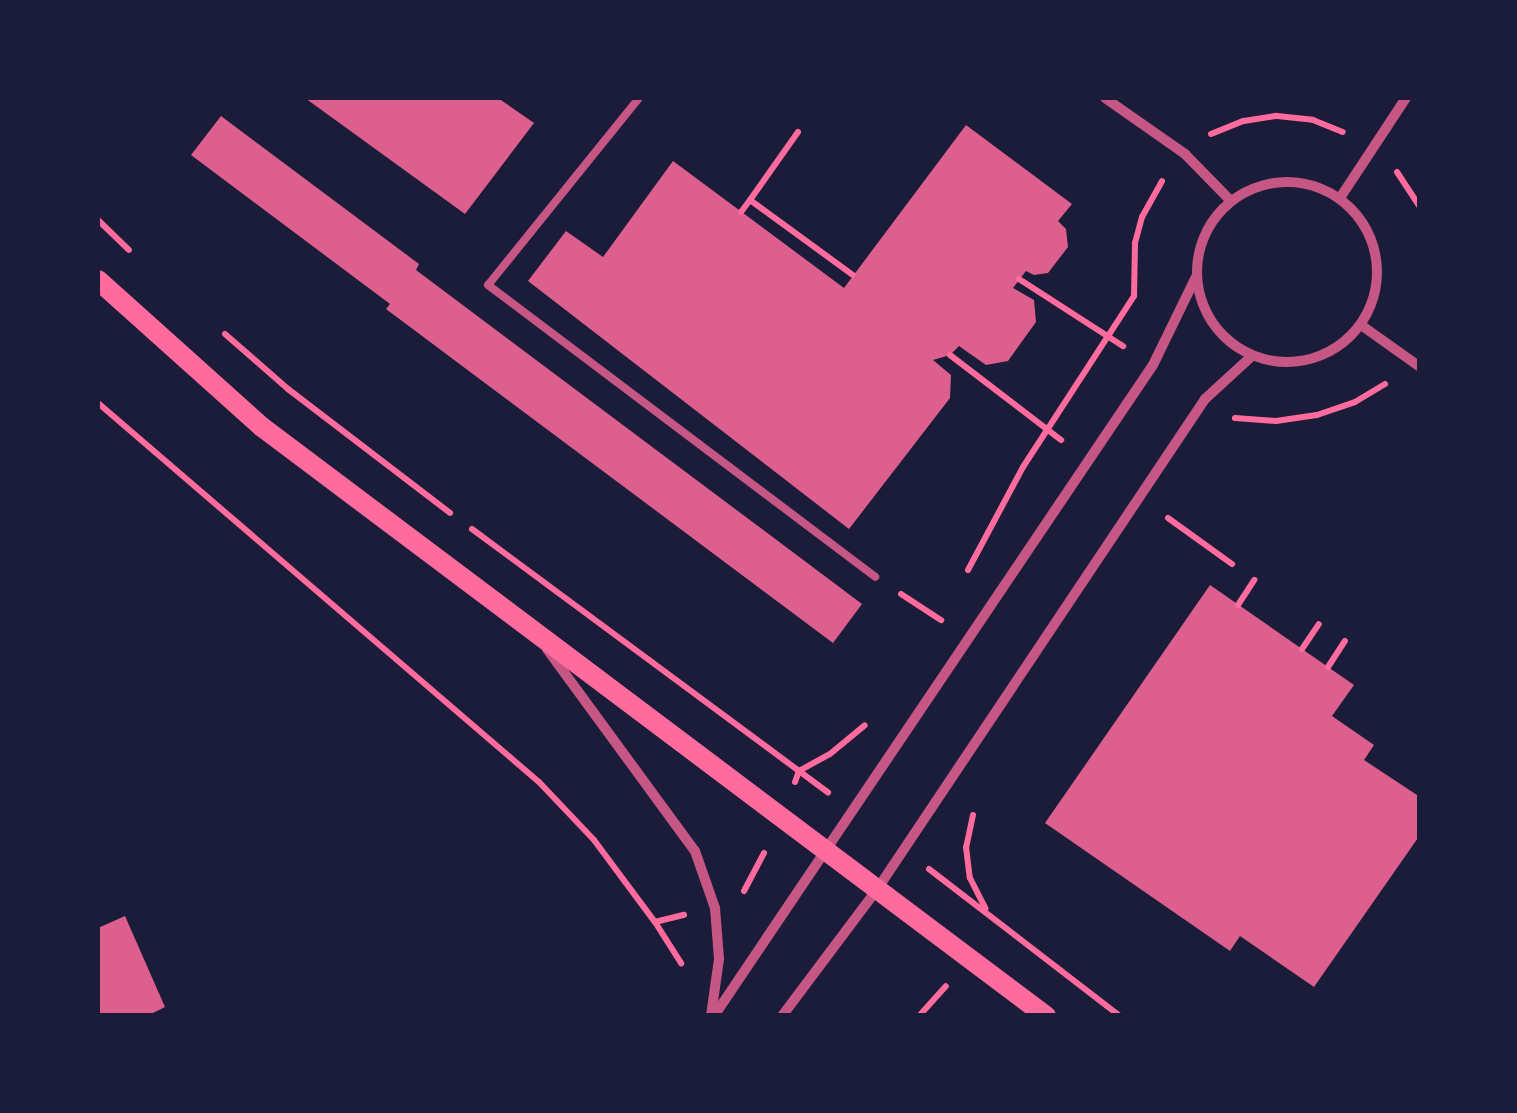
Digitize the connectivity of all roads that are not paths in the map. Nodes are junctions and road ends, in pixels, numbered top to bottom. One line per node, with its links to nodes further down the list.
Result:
1 (639, 98): 11 (lane)
2 (1105, 98): 5 (street)
3 (1406, 98): 4 (street)
4 (1340, 198): 5 (street); 8 (street)
5 (1230, 201): 6 (street)
6 (1196, 277): 9 (street); 13 (street)
7 (98, 280): 12 (main road)
8 (1362, 325): 9 (street); 10 (street)
9 (1252, 356): 14 (street)
10 (1420, 367)
11 (875, 577)
12 (534, 632): 13 (main road); 15 (street)
13 (826, 850): 14 (main road); 15 (street)
14 (878, 888): 16 (street); 17 (main road)
15 (712, 1016)
16 (782, 1016)
17 (1046, 1016)

